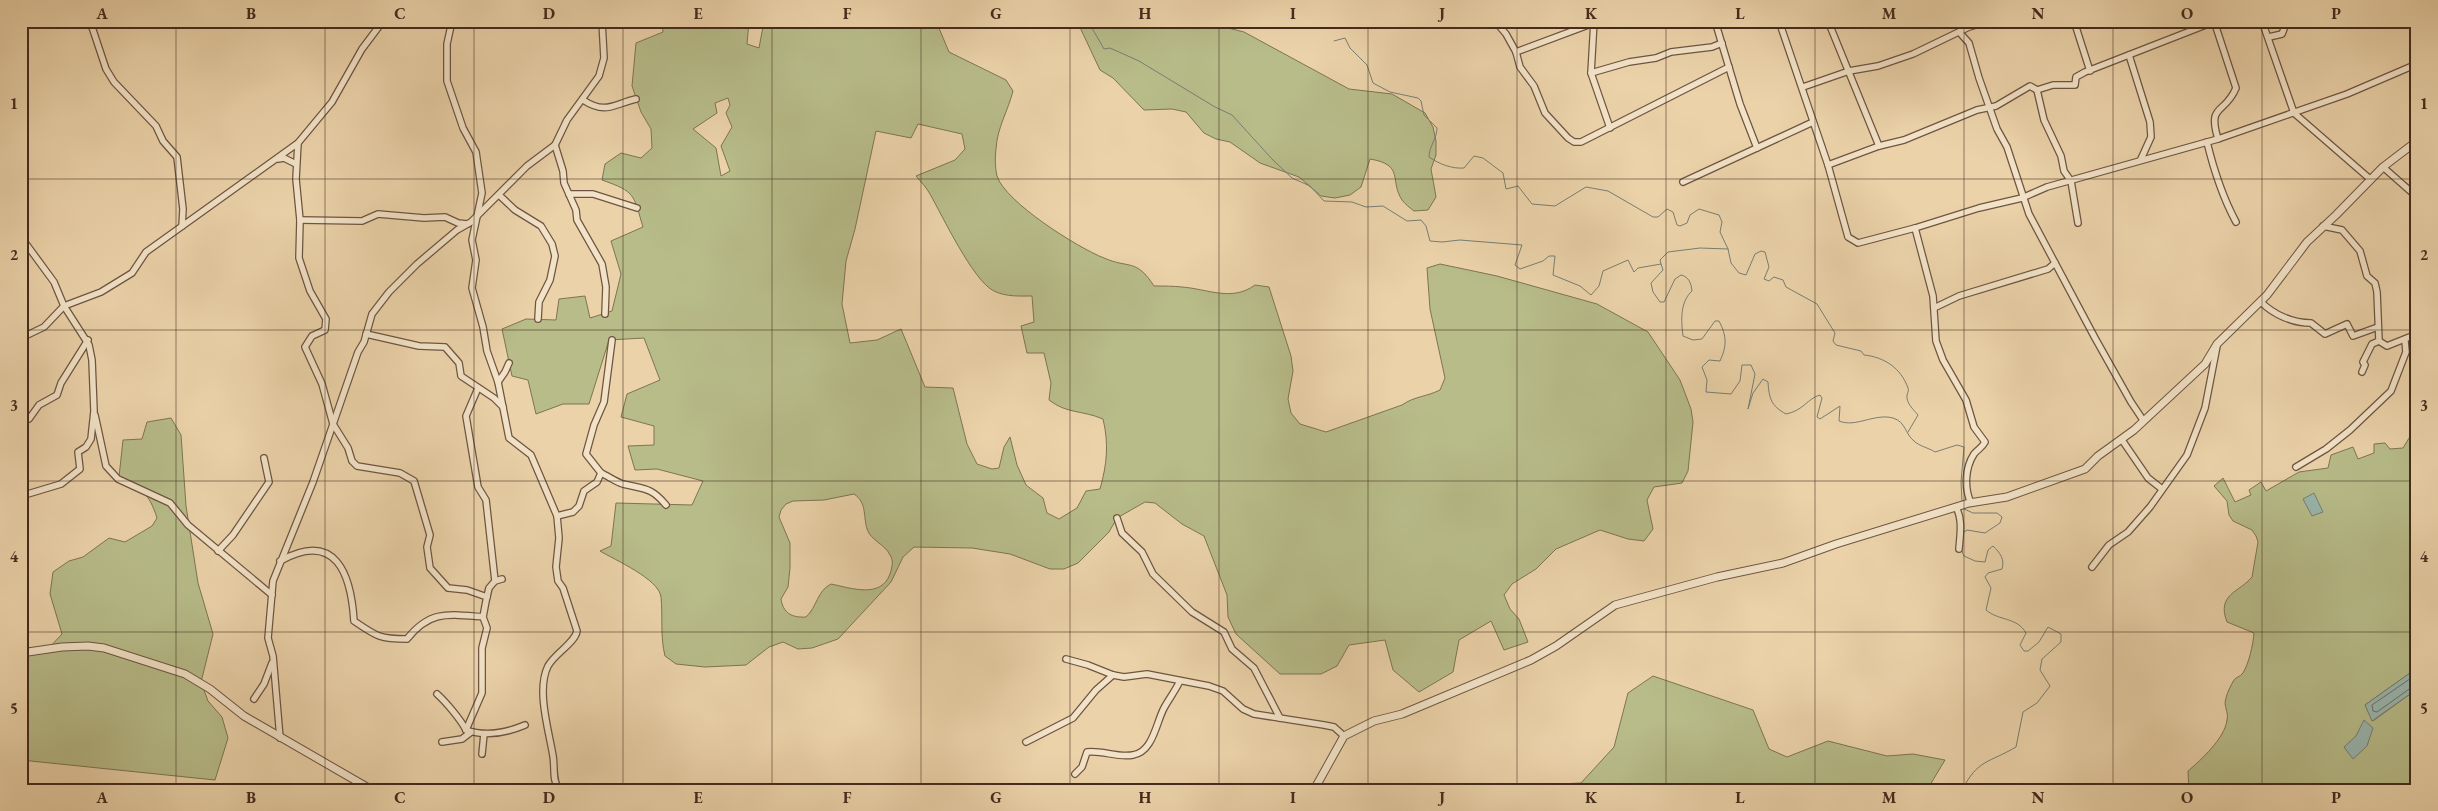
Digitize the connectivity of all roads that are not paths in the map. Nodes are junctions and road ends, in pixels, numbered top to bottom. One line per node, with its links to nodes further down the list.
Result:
1 (90, 21): 59 (street)
2 (383, 21): 37 (street)
3 (602, 21): 29 (street)
4 (1495, 21): 19 (street)
5 (1715, 21): 18 (street)
6 (1779, 21): 26 (street)
7 (1828, 21): 23 (street)
8 (1990, 21): 15 (street)
9 (2074, 21): 24 (street)
10 (2214, 21): 20 (street); 34 (street)
11 (2262, 21): 17 (street)
12 (2287, 21): 17 (street)
13 (452, 22): 54 (street)
14 (1595, 22): 19 (street); 25 (street)
15 (1969, 24): 16 (street)
16 (1960, 33): 23 (street); 30 (street)
17 (2269, 37): 31 (street)
18 (1722, 43): 22 (street); 25 (street)
19 (1516, 52): 33 (street)
20 (2129, 55): 24 (street); 41 (street)
21 (2417, 64): 31 (street)
22 (1729, 67): 33 (street); 40 (street)
23 (1849, 71): 26 (street); 39 (street)
24 (2090, 71): 27 (street)
25 (1591, 73): 33 (street)
26 (1803, 87): 32 (street)
27 (2037, 90): 30 (street); 47 (street)
28 (636, 99): 29 (street)
29 (583, 100): 38 (street)
30 (1990, 108): 39 (street); 52 (street)
31 (2294, 113): 34 (street); 46 (street)
32 (1813, 122): 40 (street); 44 (street)
33 (1610, 128)
34 (2218, 139): 36 (street)
35 (2417, 141): 45 (street)
36 (2208, 142): 41 (street); 56 (street)
37 (298, 143): 42 (street); 43 (street)
38 (555, 144): 49 (street); 50 (street)
39 (1879, 146): 44 (street)
40 (1756, 148): 48 (street)
41 (2141, 159): 47 (street)
42 (276, 160): 43 (street); 59 (street)
43 (296, 164): 55 (street)
44 (1828, 165): 61 (street)
45 (2383, 167): 46 (street); 51 (street)
46 (2370, 179): 60 (street)
47 (2071, 181): 52 (street); 57 (street)
48 (1683, 182)
49 (569, 194): 53 (street); 67 (street)
50 (499, 195): 54 (street); 68 (street)
51 (2417, 197)
52 (2022, 198): 61 (street); 63 (street)
53 (637, 208)
54 (478, 214): 58 (street); 80 (street)
55 (300, 220): 58 (street); 86 (street)
56 (2236, 222)
57 (2078, 223)
58 (466, 224): 70 (street)
59 (182, 226): 65 (street)
60 (2323, 226): 64 (street); 69 (street)
61 (1914, 228): 66 (street)
62 (21, 236): 65 (street)
63 (2055, 263): 66 (street); 84 (street)
64 (2261, 302): 69 (street); 77 (street)
65 (64, 306): 72 (street); 73 (street)
66 (1934, 308): 93 (street)
67 (605, 314)
68 (538, 319)
69 (2378, 327): 75 (street)
70 (366, 334): 81 (street); 86 (street)
71 (2417, 334): 76 (street)
72 (21, 338)
73 (88, 340): 83 (street); 85 (street)
74 (612, 340): 90 (street)
75 (2379, 341): 76 (street); 79 (street)
76 (2405, 341): 89 (street)
77 (2217, 344): 84 (street); 91 (street)
78 (509, 363): 80 (street)
79 (2362, 372)
80 (498, 382): 82 (street)
81 (478, 388): 82 (street); 103 (street)
82 (504, 408): 96 (street)
83 (94, 411): 92 (street); 99 (street)
84 (2143, 420): 87 (street)
85 (21, 422)
86 (333, 424): 100 (street); 105 (street)
87 (2122, 440): 91 (street); 93 (street)
88 (264, 458): 99 (street)
89 (2296, 467)
90 (601, 473): 94 (street); 96 (street)
91 (2162, 489): 101 (street)
92 (21, 496)
93 (1970, 503): 95 (street)
94 (666, 504)
95 (1957, 507): 98 (street); 118 (street)
96 (557, 516): 125 (street)
97 (1117, 518): 114 (street)
98 (1959, 549)
99 (218, 551): 104 (street)
100 (280, 561): 104 (street); 106 (street)
101 (2092, 567)
102 (502, 579): 103 (street)
103 (495, 581): 105 (street)
104 (272, 596): 108 (street)
105 (487, 597): 106 (street)
106 (483, 617): 116 (street)
107 (21, 654): 119 (street)
108 (273, 656): 113 (street); 119 (street)
109 (1066, 659): 110 (street)
110 (1113, 676): 111 (street); 121 (street)
111 (1180, 681): 114 (street); 123 (street)
112 (437, 694): 116 (street)
113 (254, 699)
114 (1280, 718): 118 (street)
115 (526, 725): 117 (street)
116 (468, 731): 117 (street); 120 (street)
117 (484, 734): 122 (street)
118 (1344, 736): 126 (street)
119 (280, 738): 124 (street)
120 (442, 742)
121 (1026, 742)
122 (482, 754)
123 (1075, 774)
124 (372, 790)
125 (559, 790)
126 (1314, 790)

